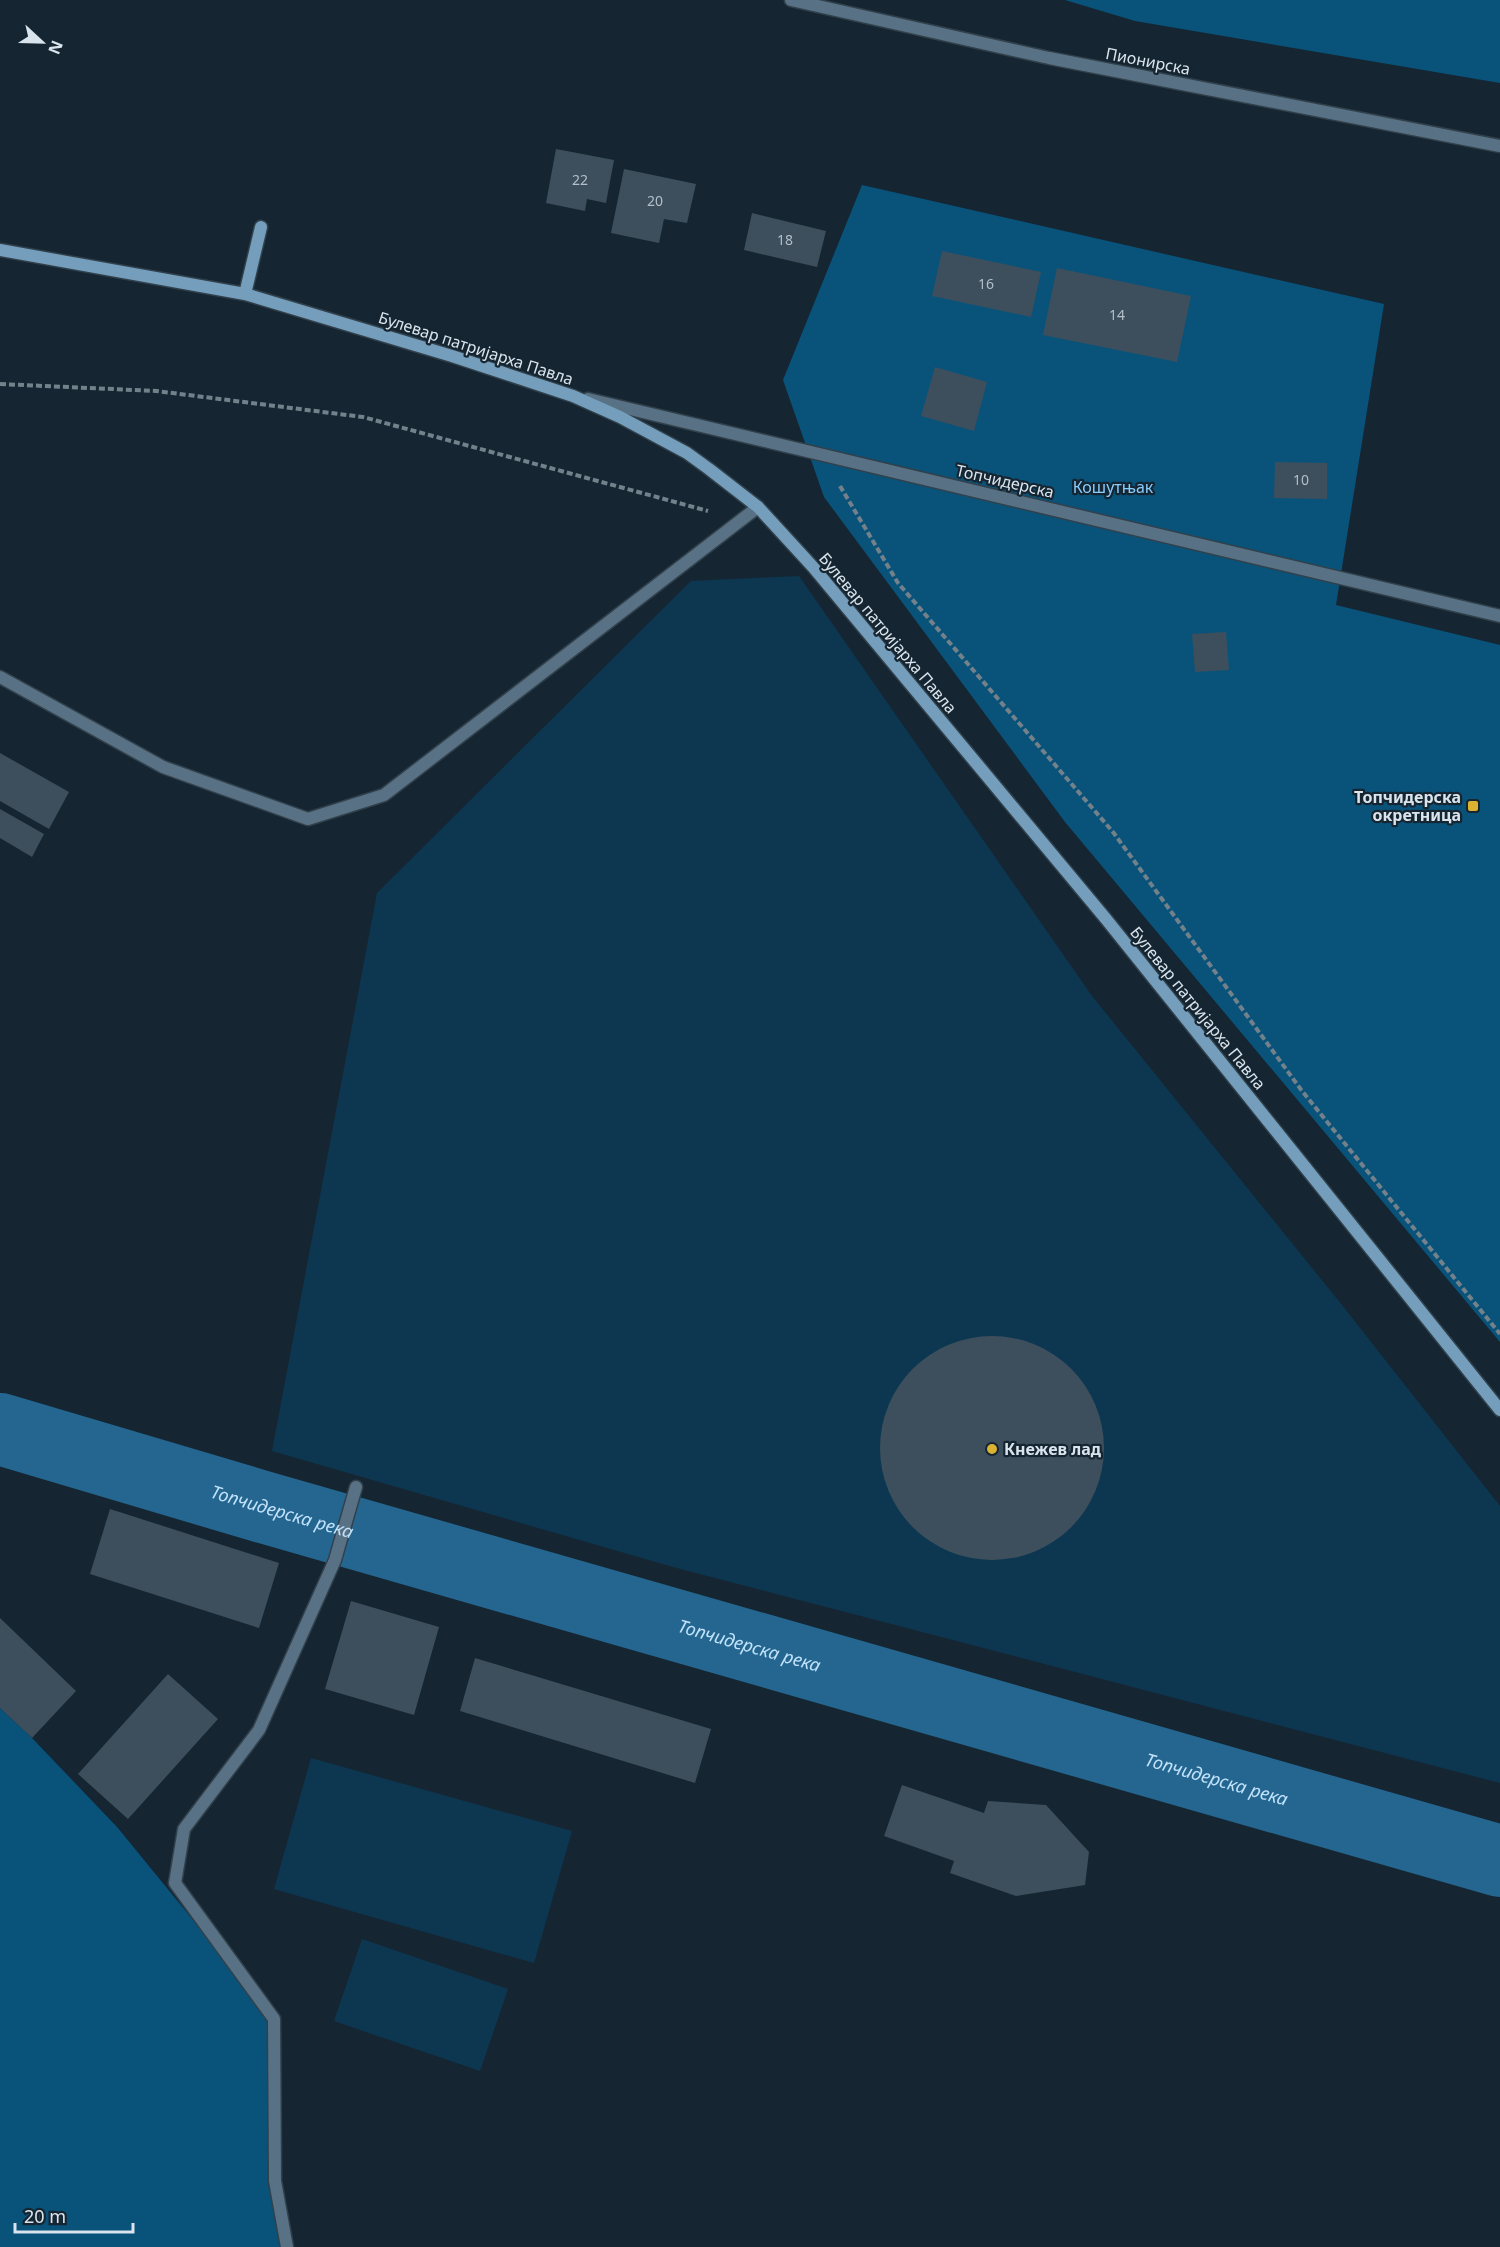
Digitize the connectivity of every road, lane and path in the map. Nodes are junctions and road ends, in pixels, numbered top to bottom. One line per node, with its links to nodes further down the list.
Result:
1 (791, 0): 2 (street, Пионирска)
2 (1500, 146)
3 (261, 227): 5 (main road)
4 (0, 250): 5 (main road, Булевар патријарха Павла)
5 (245, 294): 7 (main road, Булевар патријарха Павла)
6 (0, 384): 10 (path)
7 (573, 396): 8 (street, Топчидерска); 9 (main road, Булевар патријарха Павла)
8 (821, 455): 11 (street, Топчидерска); 13 (path)
9 (758, 507): 10 (street); 14 (main road, Булевар патријарха Павла)
10 (741, 520): 12 (street)
11 (1500, 616)
12 (0, 677)
13 (1500, 1334)
14 (1500, 1410)
15 (356, 1487): 16 (street)
16 (287, 2247)

